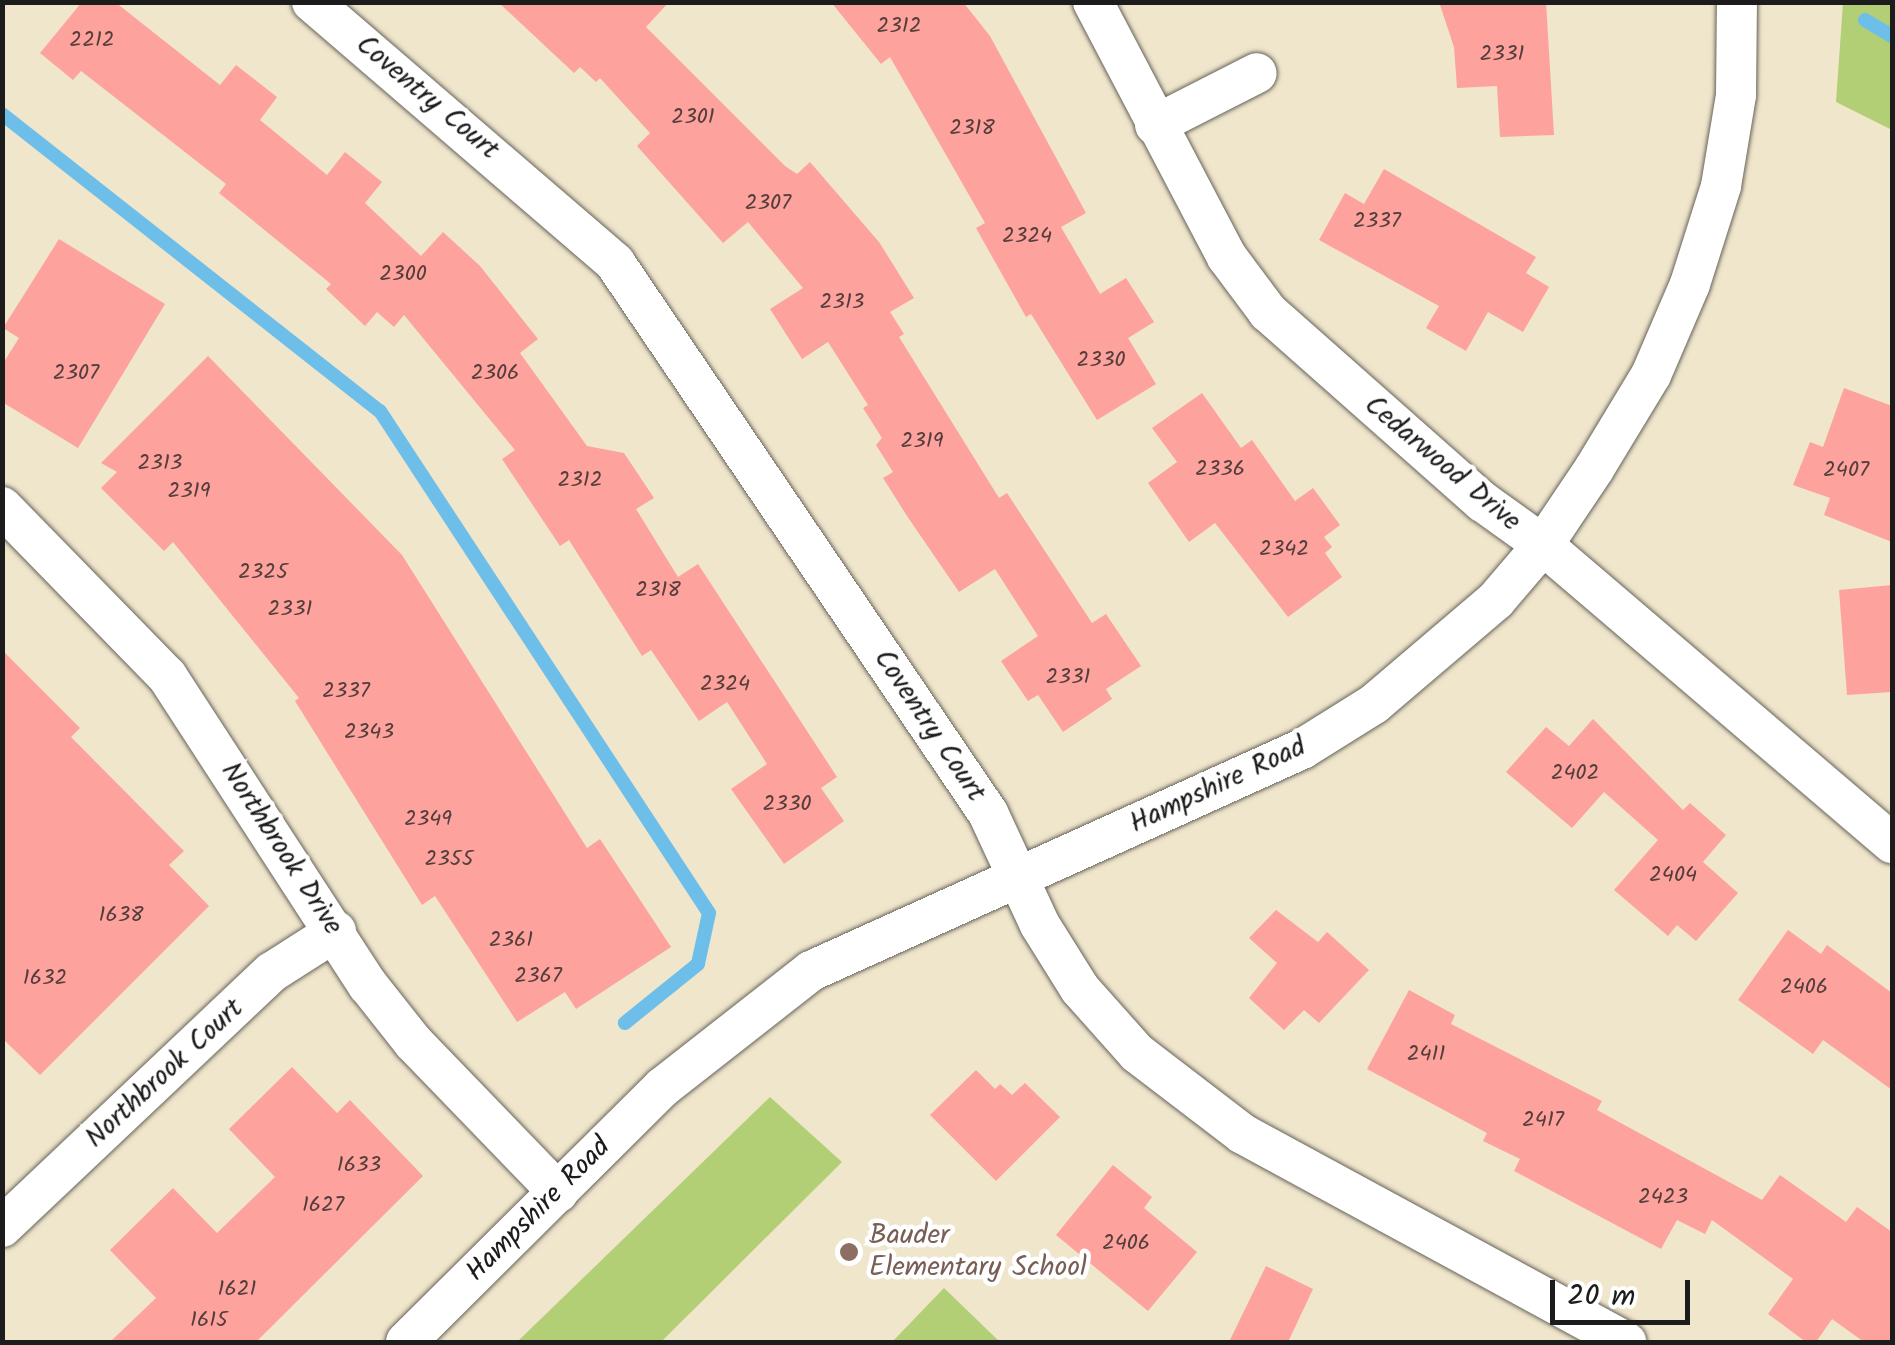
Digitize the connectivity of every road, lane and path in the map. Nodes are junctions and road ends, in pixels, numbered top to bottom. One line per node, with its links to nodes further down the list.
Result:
1 (312, 2): 9 (street, Coventry Court)
2 (1092, 2): 5 (street, Cedarwood Drive)
3 (1737, 2): 7 (street, Hampshire Road)
4 (1257, 73): 5 (street)
5 (1155, 125): 7 (street, Cedarwood Drive)
6 (2, 507): 10 (street, Northbrook Drive)
7 (1543, 546): 8 (street, Cedarwood Drive); 9 (street, Hampshire Road)
8 (1892, 843)
9 (1018, 877): 11 (street, Hampshire Road); 14 (street, Coventry Court)
10 (336, 931): 11 (street, Northbrook Drive); 12 (street, Northbrook Court)
11 (558, 1192): 13 (street, Hampshire Road)
12 (2, 1227)
13 (406, 1342)
14 (1626, 1342)

